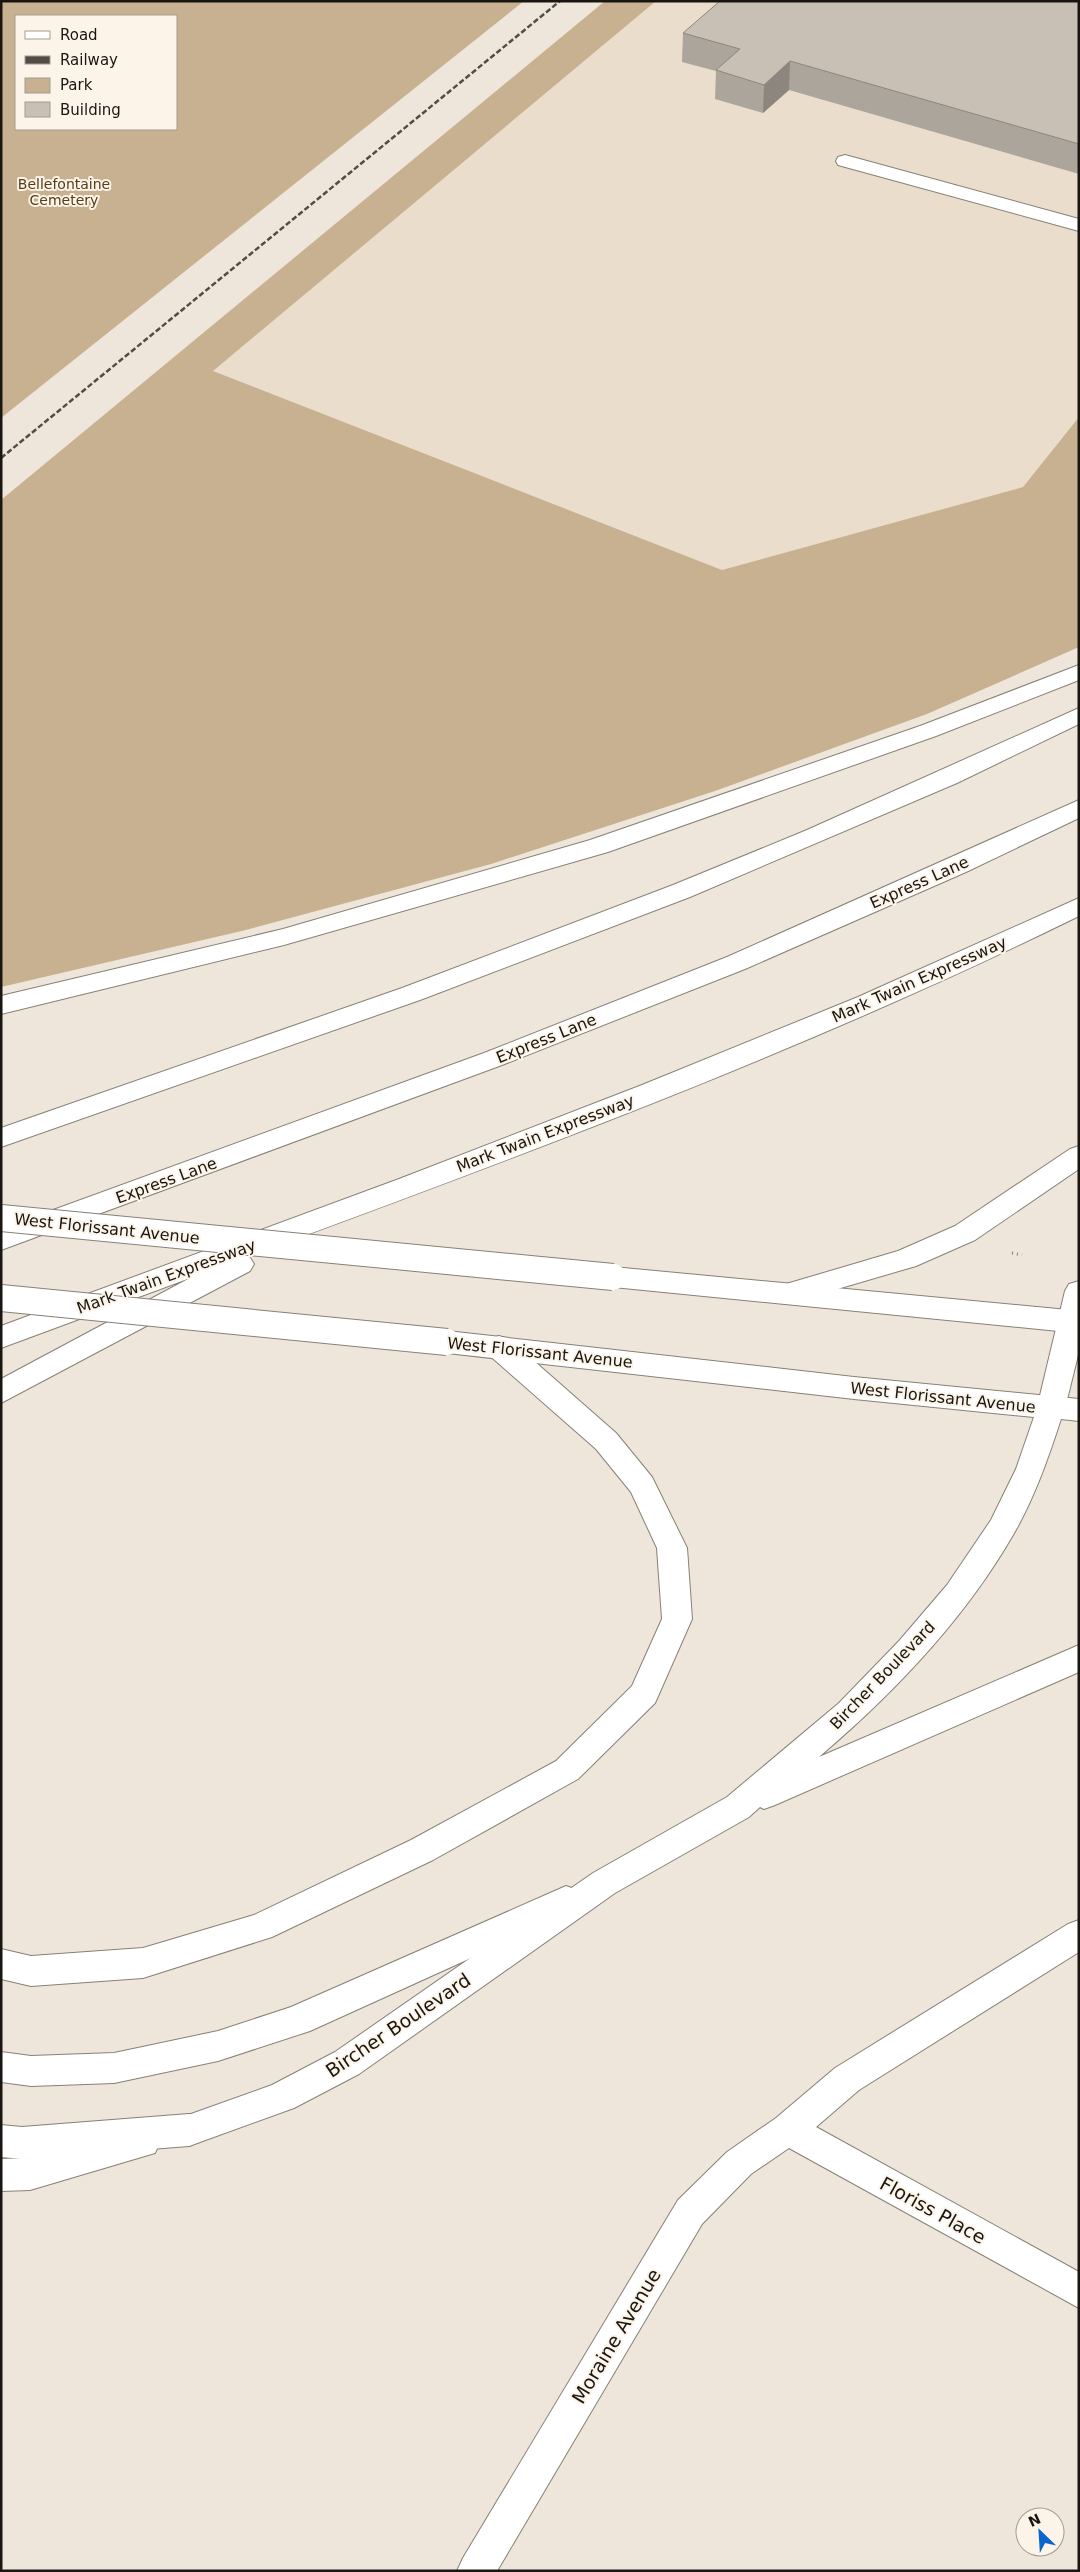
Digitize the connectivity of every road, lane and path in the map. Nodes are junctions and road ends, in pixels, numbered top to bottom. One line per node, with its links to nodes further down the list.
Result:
1 (845, 161): 2 (main road)
2 (1079, 225)
3 (1079, 672): 7 (main road)
4 (1079, 715): 8 (main road)
5 (1079, 808): 12 (main road, Express Lane)
6 (1079, 906): 10 (main road, Mark Twain Expressway)
7 (1, 1004)
8 (1, 1138)
9 (1079, 1156): 14 (main road)
10 (334, 1214): 17 (main road, Mark Twain Expressway); 19 (main road)
11 (1, 1218): 14 (main road, West Florissant Avenue, bridge)
12 (1, 1240)
13 (1079, 1291): 16 (main road, Bircher Boulevard)
14 (786, 1294): 16 (main road, West Florissant Avenue)
15 (1, 1298): 18 (main road, West Florissant Avenue, bridge)
16 (1075, 1322): 20 (main road, Bircher Boulevard)
17 (1, 1337)
18 (499, 1347): 20 (main road, West Florissant Avenue); 25 (main road)
19 (1, 1392)
20 (1065, 1409): 22 (main road, Bircher Boulevard)
21 (1079, 1658): 22 (main road)
22 (738, 1807): 23 (main road, Bircher Boulevard)
23 (604, 1883): 26 (main road, Bircher Boulevard); 28 (main road, Bircher Boulevard)
24 (1079, 1934): 27 (main road, Moraine Avenue)
25 (1, 1964)
26 (1, 2067)
27 (788, 2129): 31 (main road, Floriss Place); 32 (main road, Moraine Avenue)
28 (188, 2130): 29 (main road); 30 (main road, Bircher Boulevard)
29 (1, 2141)
30 (1, 2176)
31 (1079, 2291)
32 (476, 2571)

